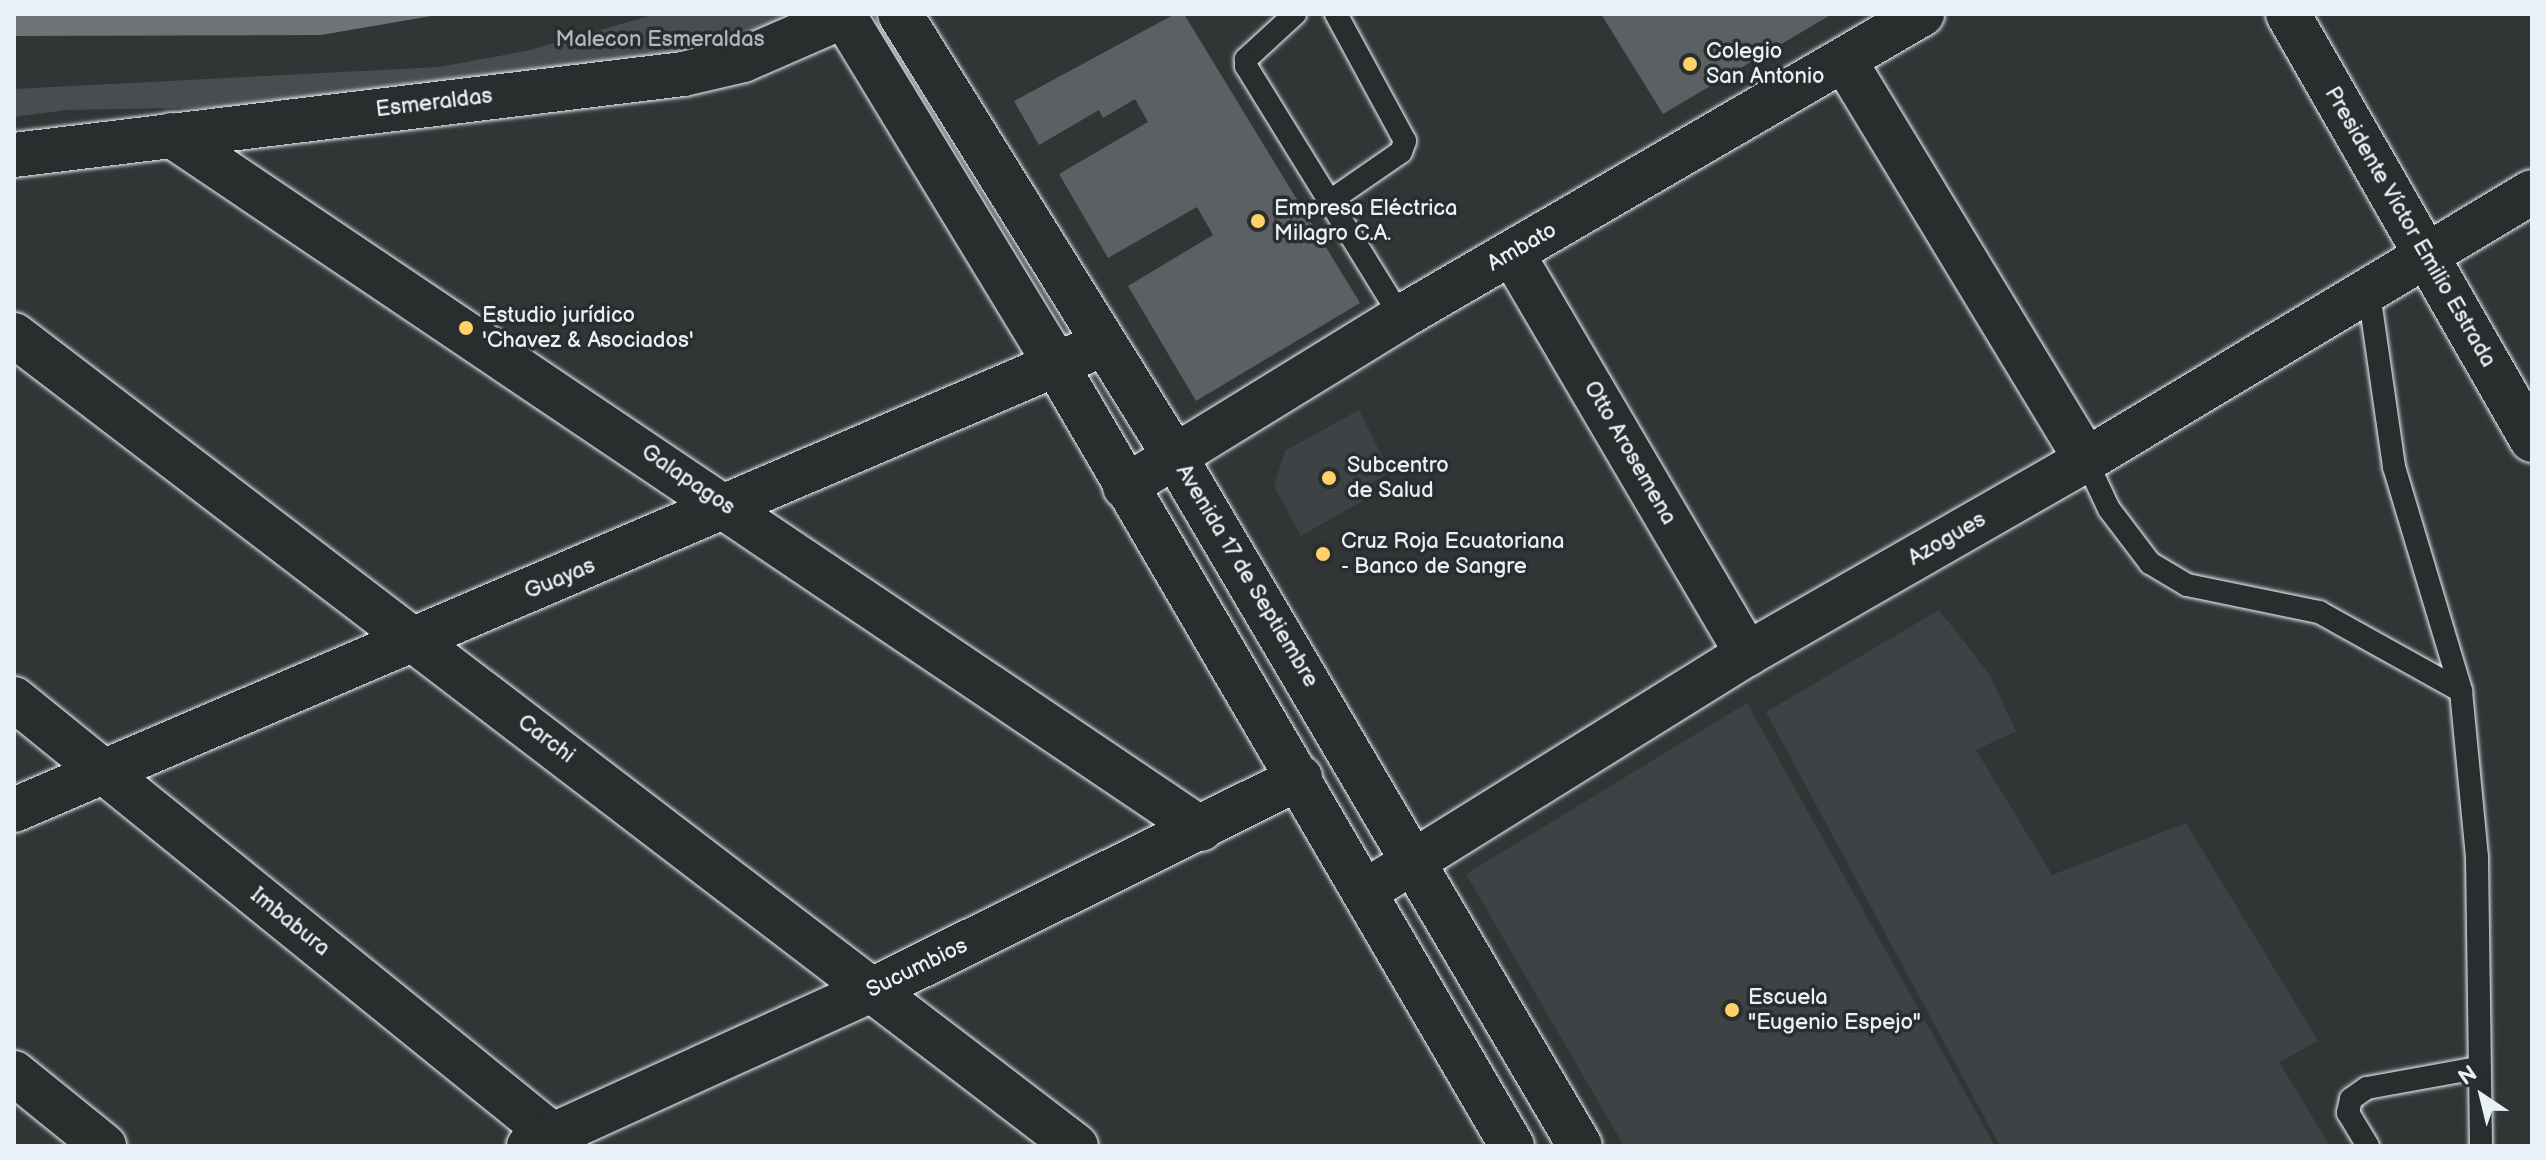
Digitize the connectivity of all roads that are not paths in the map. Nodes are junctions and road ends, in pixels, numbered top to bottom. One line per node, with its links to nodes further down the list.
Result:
1 (900, 14): 17 (street, Avenida 17 de Septiembre)
2 (1295, 14): 11 (lane)
3 (1336, 14): 11 (lane)
4 (1922, 14): 7 (street, Ambato)
5 (2288, 14): 13 (street, Presidente Víctor Emilio Estrada)
6 (843, 15): 8 (street, Esmeraldas); 18 (street)
7 (1844, 60): 12 (street, Ambato); 21 (street)
8 (171, 135): 9 (street, Esmeraldas); 23 (street, Galapagos)
9 (14, 155)
10 (2532, 192): 13 (street, Azogues)
11 (1330, 201): 15 (lane)
12 (1512, 253): 15 (street, Ambato); 25 (street, Otto Arosemena)
13 (2425, 256): 14 (street, Azogues); 19 (street, Presidente Víctor Emilio Estrada)
14 (2369, 293): 21 (street, Azogues); 26 (lane)
15 (1401, 317): 20 (street, Ambato)
16 (14, 335): 24 (street, Carchi)
17 (1104, 344): 18 (street, Guayas); 20 (street, Avenida 17 de Septiembre)
18 (1058, 368): 22 (street); 23 (street, Guayas)
19 (2532, 440)
20 (1174, 455): 22 (street, Ambato); 32 (street, Avenida 17 de Septiembre)
21 (2086, 460): 25 (street, Azogues); 26 (lane)
22 (1125, 487): 29 (street)
23 (730, 508): 24 (street, Guayas); 31 (street, Galapagos)
24 (415, 639): 28 (street, Guayas); 34 (street, Carchi)
25 (1747, 654): 32 (street, Azogues)
26 (2461, 691): 35 (lane)
27 (14, 699): 28 (street, Imbabura)
28 (103, 770): 30 (street, Guayas); 37 (street, Imbabura)
29 (1300, 778): 31 (street, Sucumbios); 33 (street)
30 (14, 810)
31 (1201, 829): 34 (street, Sucumbios)
32 (1415, 859): 33 (street, Azogues); 41 (street, Avenida 17 de Septiembre)
33 (1366, 891): 40 (street)
34 (872, 990): 37 (street, Sucumbios); 39 (street, Carchi)
35 (2477, 1068): 42 (lane); 43 (lane)
36 (14, 1073): 38 (street)
37 (549, 1142)
38 (104, 1146)
39 (1076, 1146)
40 (1512, 1146)
41 (1580, 1146)
42 (2368, 1146)
43 (2481, 1146)

